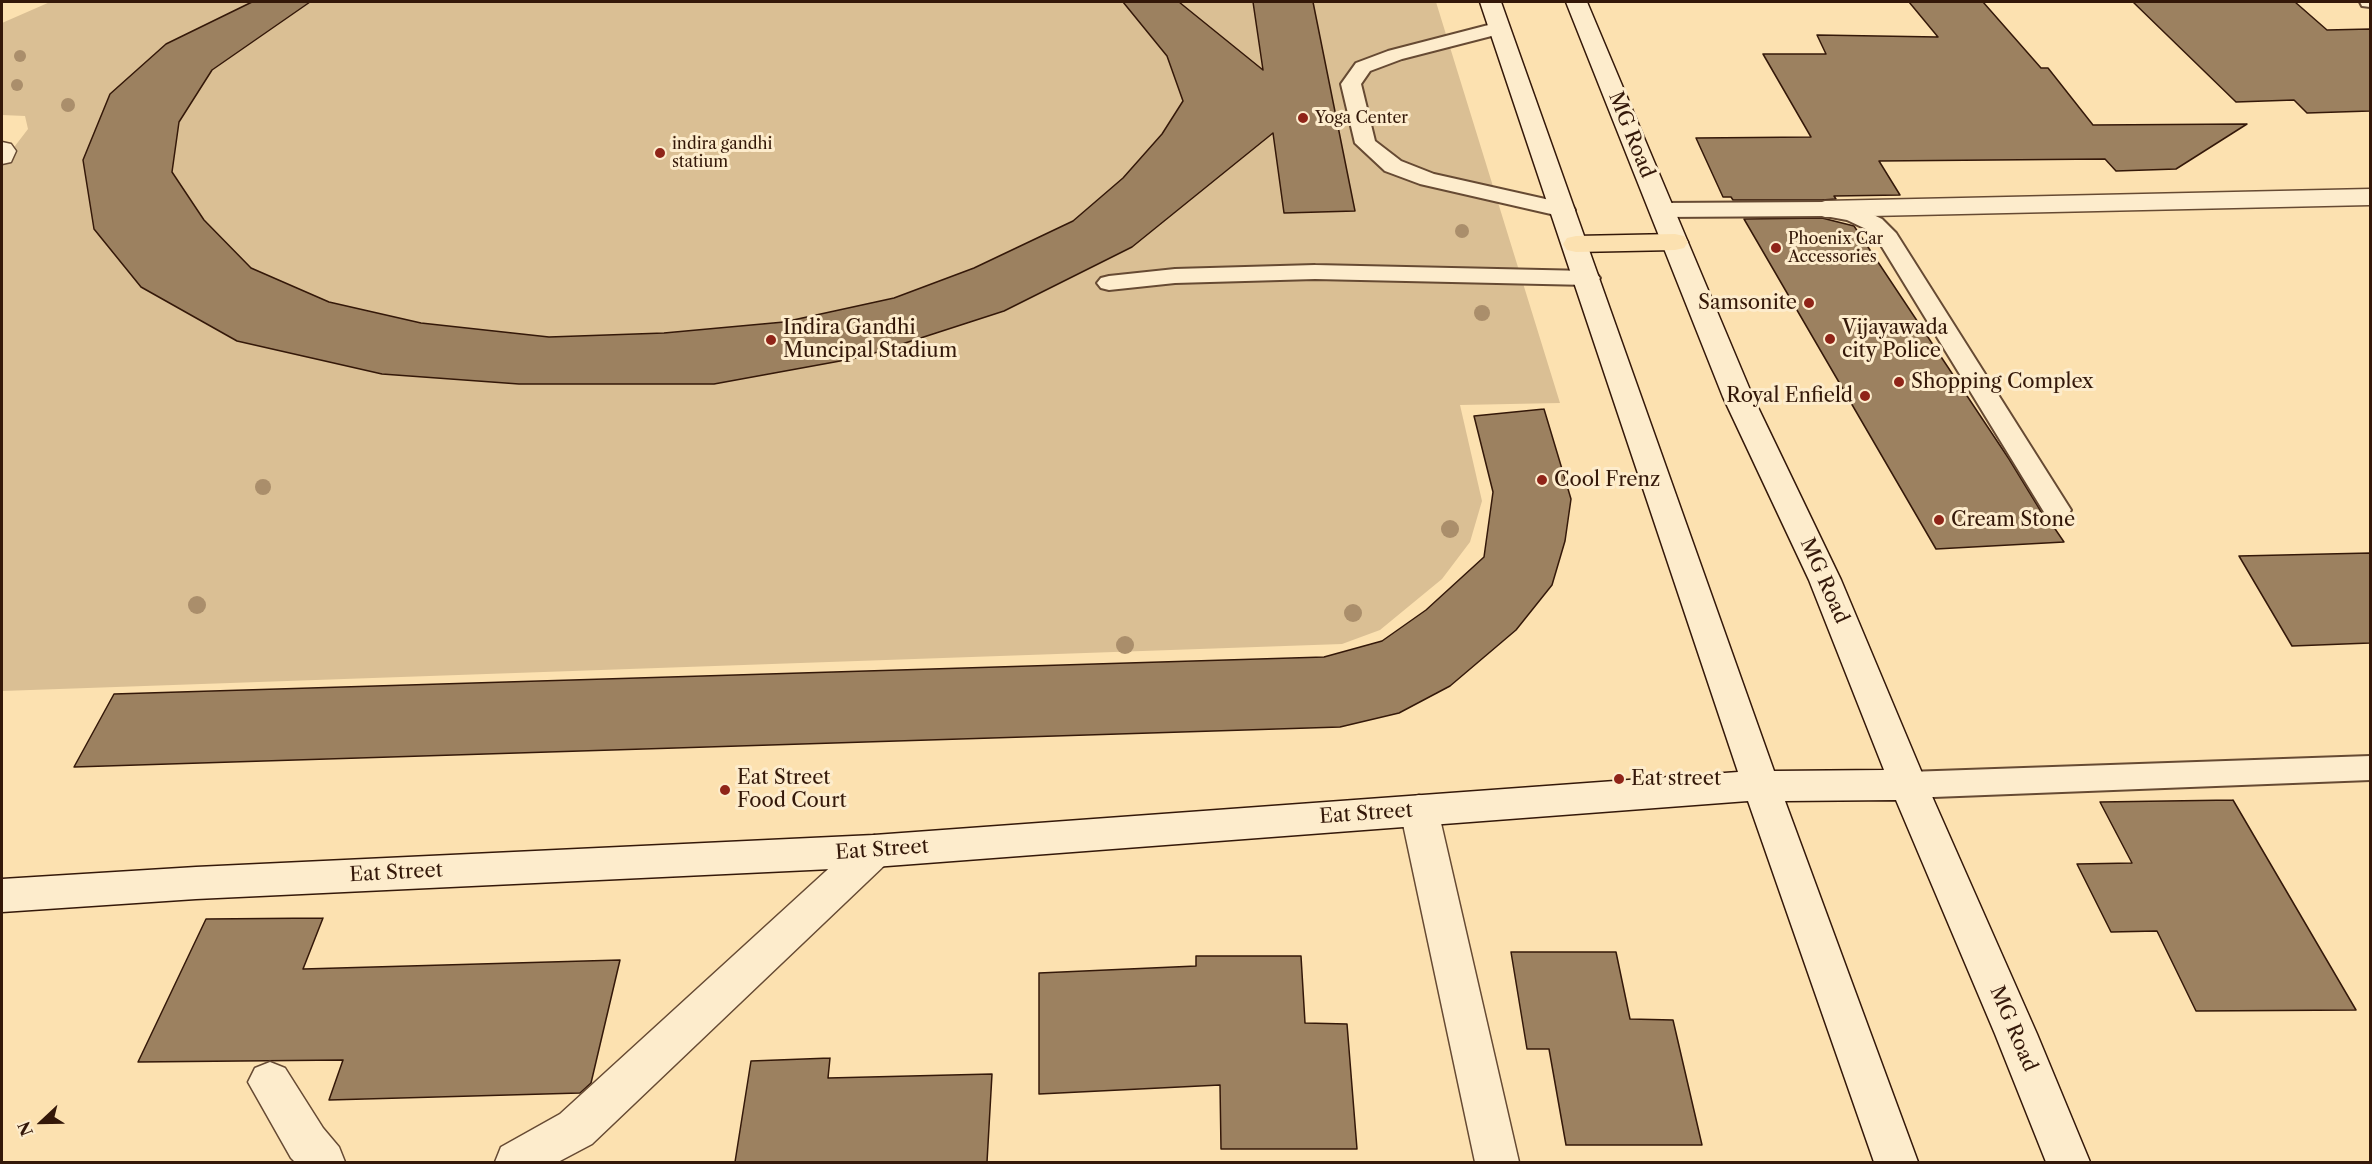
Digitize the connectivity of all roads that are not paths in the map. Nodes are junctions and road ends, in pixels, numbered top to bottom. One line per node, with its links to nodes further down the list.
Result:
1 (1576, 2): 8 (main road, MG Road)
2 (1495, 15): 7 (main road); 7 (lane)
3 (2, 149): 4 (main road)
4 (2, 157)
5 (2370, 197): 6 (main road)
6 (1825, 209): 8 (lane); 13 (lane)
7 (1564, 210): 10 (main road)
8 (1662, 210): 9 (main road, MG Road)
9 (1675, 242): 10 (main road); 15 (main road, MG Road)
10 (1576, 244): 11 (main road)
11 (1588, 278): 12 (lane); 16 (main road)
12 (1109, 283)
13 (2057, 510)
14 (2370, 768): 15 (lane)
15 (1908, 785): 16 (main road, Eat Street); 25 (main road, MG Road)
16 (1761, 786): 17 (main road, Eat Street); 24 (main road)
17 (1419, 810): 18 (main road, Eat Street); 23 (main road)
18 (874, 851): 19 (main road, Eat Street); 22 (main road)
19 (2, 896)
20 (270, 1082): 21 (main road)
21 (323, 1162)
22 (517, 1162)
23 (1497, 1162)
24 (1896, 1162)
25 (2068, 1162)

